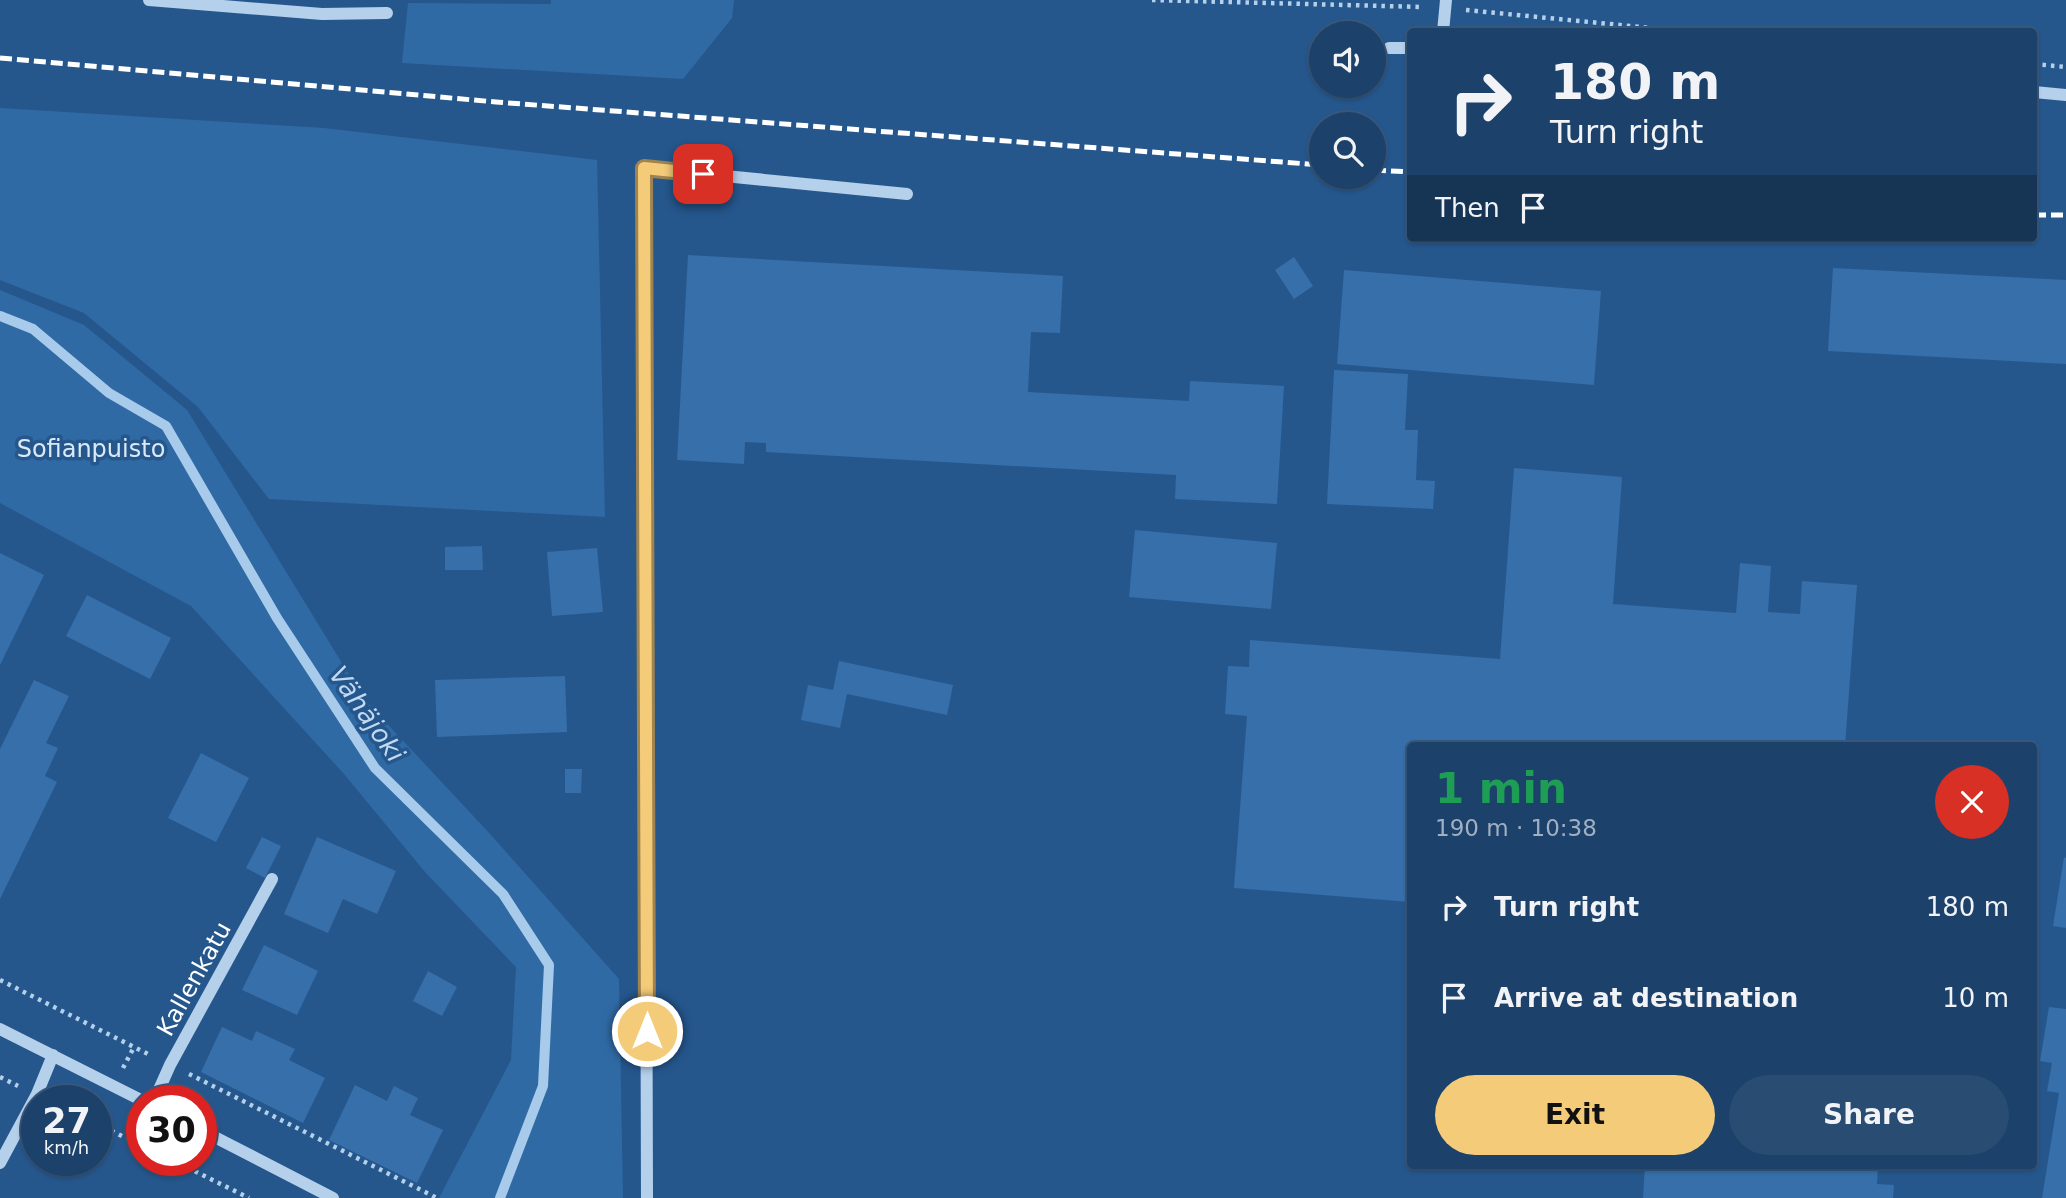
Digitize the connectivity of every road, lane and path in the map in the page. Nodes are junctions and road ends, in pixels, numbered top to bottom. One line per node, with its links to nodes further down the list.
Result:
1 (149, 0): 5 (street)
2 (322, 0): 5 (street)
3 (1446, 0): 6 (street)
4 (387, 13): 5 (street)
5 (322, 14)
6 (1443, 28)
7 (1389, 48): 8 (street)
8 (1407, 48)
9 (2037, 64): 10 (path)
10 (2066, 67)
11 (2037, 92): 12 (street)
12 (2066, 95)
13 (907, 194): 27 (street)
14 (272, 879): 18 (street, Kallenkatu)
15 (0, 980): 18 (path)
16 (0, 1028): 17 (street)
17 (53, 1055): 20 (street); 22 (street)
18 (170, 1065): 19 (street, Kallenkatu); 26 (path)
19 (161, 1085)
20 (126, 1092)
21 (217, 1138): 25 (street)
22 (0, 1163)
23 (204, 1176): 24 (path)
24 (249, 1198)
25 (333, 1198)
26 (437, 1198)
27 (647, 1198)

